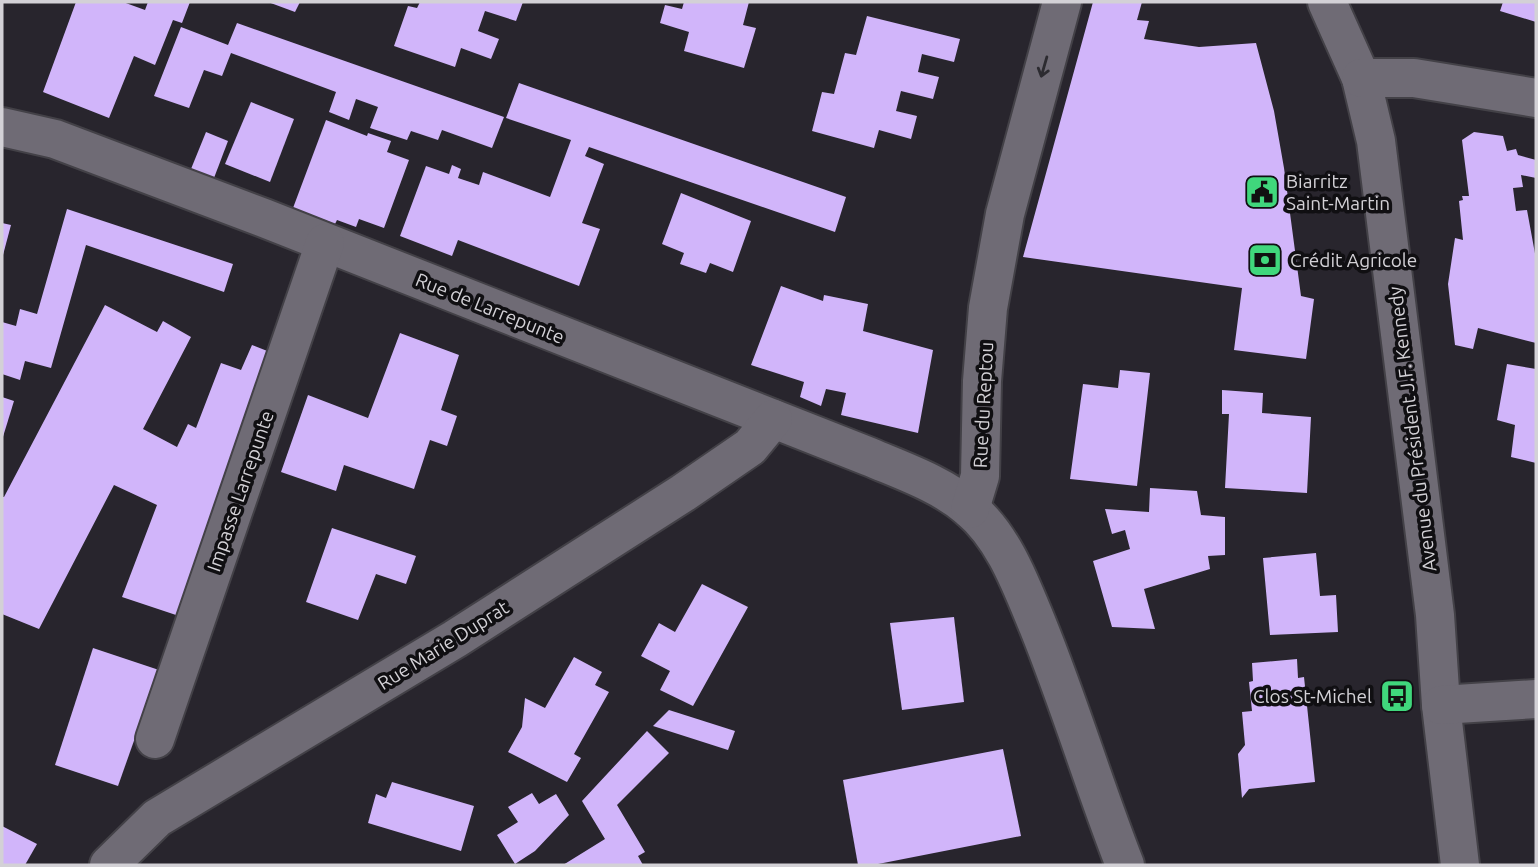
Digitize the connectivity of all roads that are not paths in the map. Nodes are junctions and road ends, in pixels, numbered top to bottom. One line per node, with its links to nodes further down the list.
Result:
1 (1062, 2): 8 (street, Rue du Reptou, one-way to 8)
2 (1328, 2): 3 (street, Avenue du Président J.F. Kennedy)
3 (1361, 78): 4 (street); 10 (street, Avenue du Président J.F. Kennedy)
4 (1536, 98)
5 (2, 127): 6 (street, Rue de Larrepunte)
6 (325, 243): 7 (street, Rue de Larrepunte); 11 (street, Impasse Larrepunte)
7 (773, 419): 8 (street, Rue de Larrepunte); 12 (street, Rue Marie Duprat)
8 (970, 509): 13 (street)
9 (1536, 699): 10 (street)
10 (1441, 705): 14 (street, Avenue du Président J.F. Kennedy)
11 (156, 739)
12 (109, 865)
13 (1125, 865)
14 (1461, 865)

